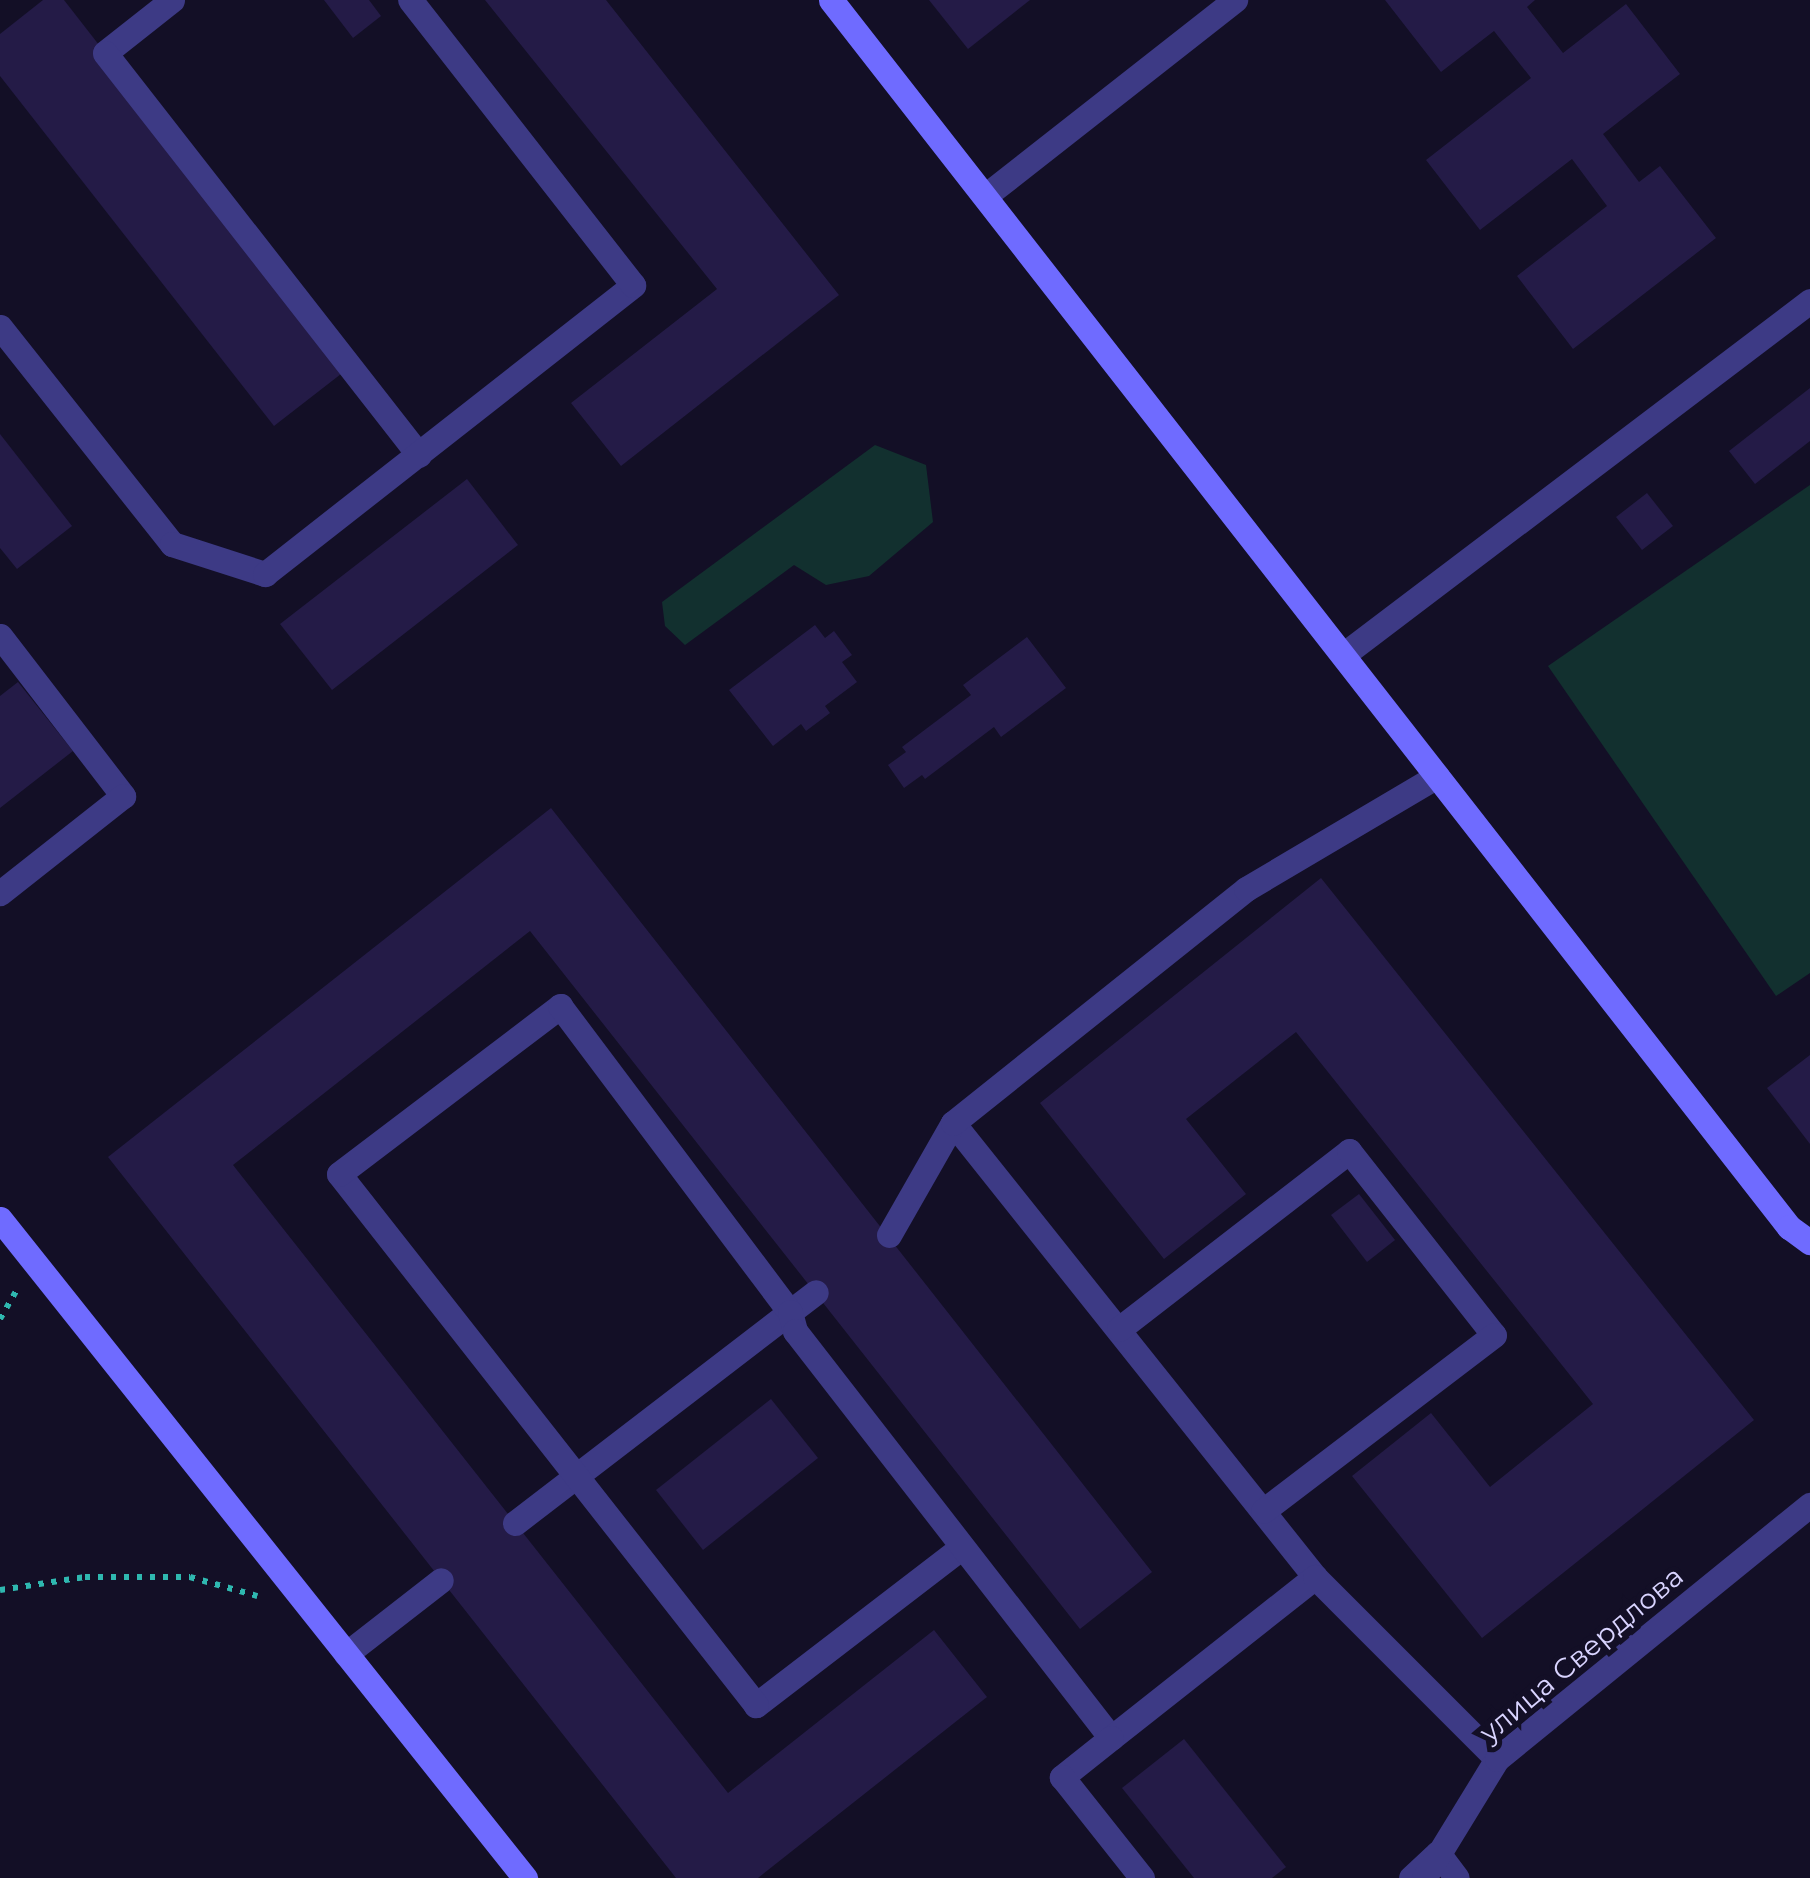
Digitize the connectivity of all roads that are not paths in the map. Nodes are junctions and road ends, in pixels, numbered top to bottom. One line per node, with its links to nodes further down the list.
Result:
1 (172, 0): 8 (street)
2 (410, 0): 8 (street)
3 (832, 0): 5 (main road)
4 (1234, 0): 5 (street)
5 (984, 196): 10 (main road)
6 (1810, 301): 10 (street)
7 (0, 327): 8 (street)
8 (420, 455)
9 (0, 636): 12 (street)
10 (1343, 656): 11 (main road)
11 (1436, 776): 13 (street); 16 (main road)
12 (0, 893)
13 (954, 1123): 15 (street); 19 (street)
14 (0, 1220): 27 (main road)
15 (889, 1236)
16 (1810, 1242)
17 (816, 1292): 18 (street)
18 (790, 1312): 20 (street); 20 (street); 24 (street)
19 (1118, 1328): 22 (street); 22 (street)
20 (576, 1476): 23 (street); 24 (street)
21 (1810, 1505): 29 (street, улица Свердлова)
22 (1263, 1511): 25 (street)
23 (516, 1523)
24 (962, 1547): 28 (street)
25 (1315, 1577): 28 (street); 29 (street)
26 (441, 1580): 27 (street)
27 (346, 1654): 31 (main road)
28 (1111, 1738): 32 (street)
29 (1497, 1759): 30 (street, улица Свердлова)
30 (1438, 1854): 33 (street); 34 (street, улица Свердлова); 35 (street)
31 (525, 1878)
32 (1142, 1878)
33 (1411, 1878)
34 (1424, 1878)
35 (1456, 1878)

